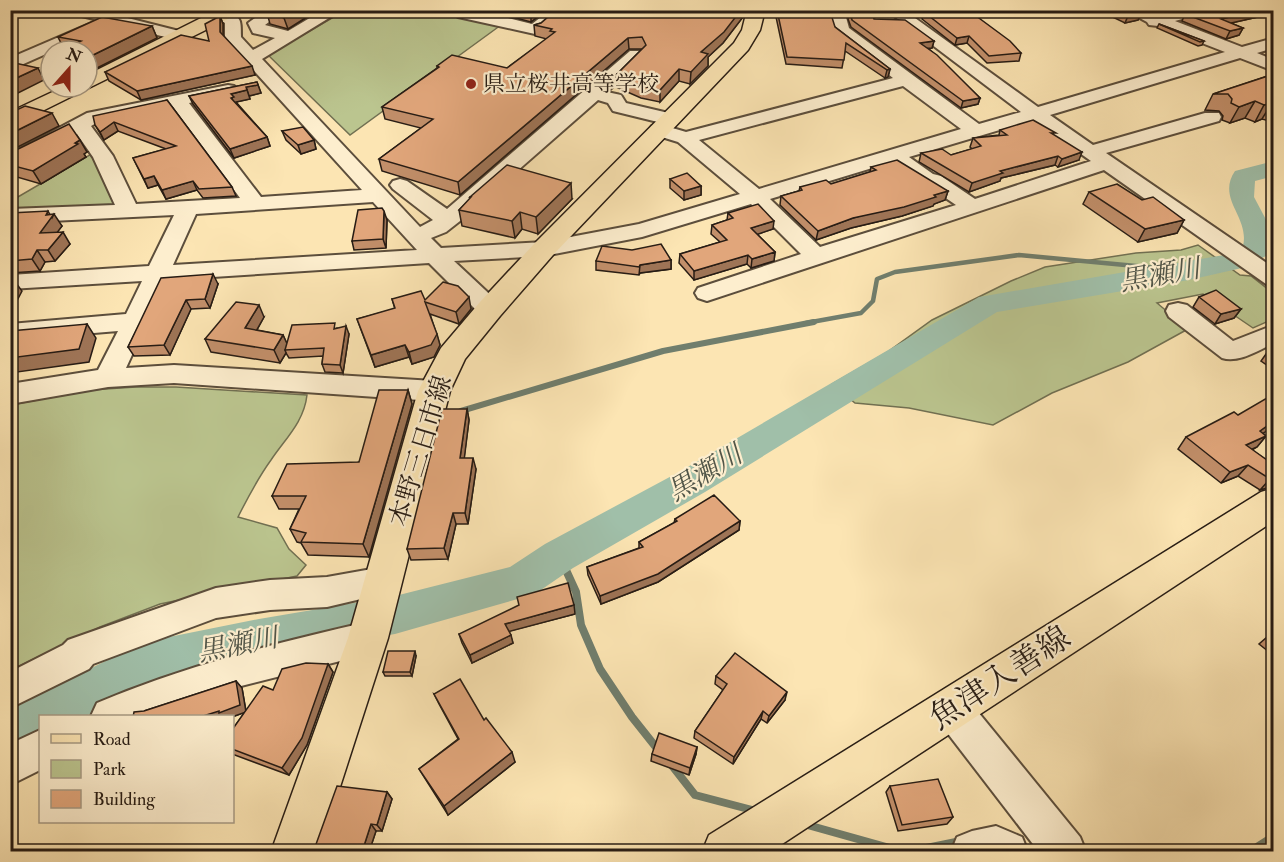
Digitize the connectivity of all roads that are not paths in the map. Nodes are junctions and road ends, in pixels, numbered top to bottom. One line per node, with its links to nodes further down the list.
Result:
1 (75, 10): 13 (street)
2 (278, 10): 17 (street)
3 (335, 10): 17 (street)
4 (469, 10): 5 (street)
5 (560, 10)
6 (756, 10): 36 (main road, 本野三日市線)
7 (1132, 10): 14 (street)
8 (1199, 10): 14 (street)
9 (836, 11): 28 (street)
10 (227, 13): 16 (main road); 23 (street)
11 (896, 13): 12 (street); 32 (street)
12 (918, 13)
13 (110, 19): 16 (street); 20 (street)
14 (1159, 21): 15 (street); 21 (street)
15 (1134, 28)
16 (180, 36): 26 (main road)
17 (290, 36): 23 (street)
18 (1274, 44): 21 (street)
19 (10, 45): 20 (street)
20 (38, 52): 24 (street)
21 (1241, 53): 25 (street); 32 (street)
22 (636, 55): 30 (street)
23 (252, 58): 27 (street)
24 (10, 65)
25 (1274, 66)
26 (99, 77)
27 (272, 80): 31 (street); 44 (street)
28 (906, 80): 36 (street); 37 (street)
29 (55, 99): 34 (main road)
30 (588, 99): 36 (street); 51 (street)
31 (177, 100): 35 (street); 46 (street)
32 (1036, 114): 37 (street); 41 (street)
33 (1212, 117): 41 (street)
34 (10, 121)
35 (80, 124): 39 (street); 49 (street)
36 (671, 129): 45 (street); 53 (main road, 本野三日市線)
37 (977, 132): 40 (street)
38 (10, 143): 39 (street)
39 (32, 150): 42 (street)
40 (893, 156): 45 (street); 47 (street)
41 (1100, 157): 47 (street); 57 (street)
42 (10, 162)
43 (400, 185): 51 (street)
44 (378, 195): 46 (street); 52 (street)
45 (755, 196): 53 (street); 55 (street)
46 (255, 202): 48 (street)
47 (972, 207): 55 (street)
48 (188, 208): 49 (street); 56 (street)
49 (129, 209): 50 (street)
50 (10, 216)
51 (447, 220): 52 (street)
52 (417, 236): 54 (street)
53 (544, 249): 54 (street); 60 (main road, 本野三日市線)
54 (435, 256): 56 (street); 60 (street)
55 (816, 256): 59 (street)
56 (156, 273): 58 (street); 62 (street)
57 (1269, 276)
58 (10, 282)
59 (707, 293)
60 (490, 309): 66 (main road, 本野三日市線)
61 (1178, 311): 64 (street)
62 (134, 321): 63 (street); 65 (street)
63 (10, 332)
64 (1274, 333)
65 (108, 378): 66 (street); 67 (street)
66 (434, 392): 69 (main road, 本野三日市線)
67 (10, 394)
68 (1274, 502): 72 (main road, 魚津入善線)
69 (382, 584): 70 (main road, 本野三日市線); 71 (street)
70 (368, 638): 73 (street); 76 (main road, 本野三日市線)
71 (10, 691)
72 (952, 709): 77 (main road, 魚津入善線); 80 (street)
73 (114, 715)
74 (39, 750): 75 (street)
75 (10, 766)
76 (295, 852)
77 (726, 852)
78 (972, 852): 79 (street)
79 (1007, 852)
80 (1065, 852)

